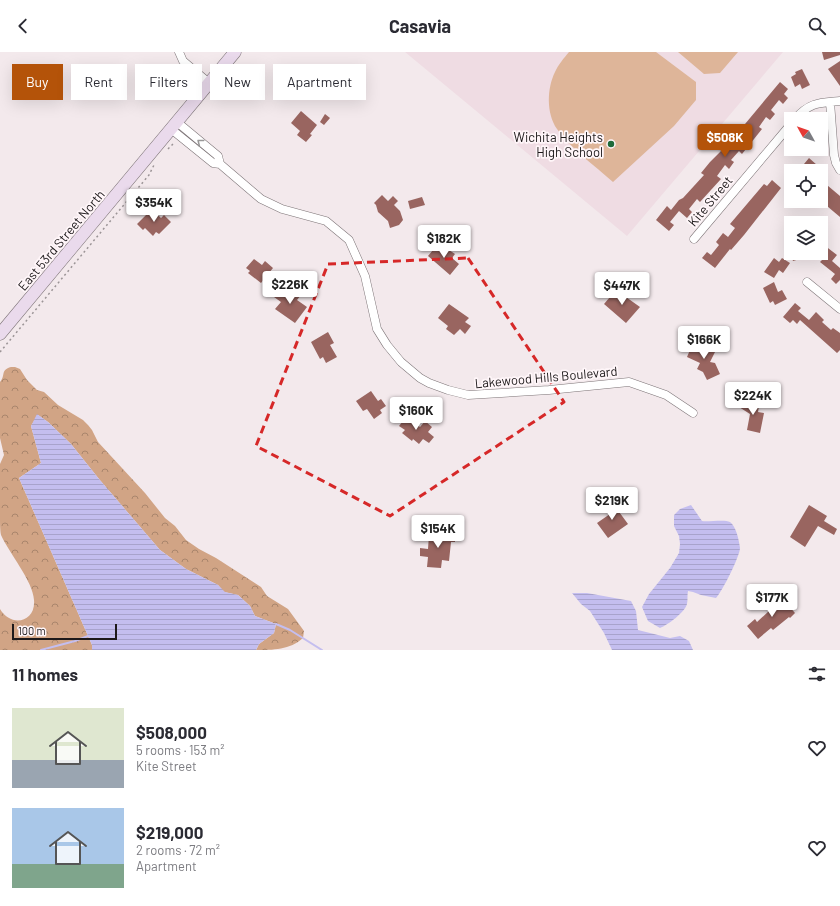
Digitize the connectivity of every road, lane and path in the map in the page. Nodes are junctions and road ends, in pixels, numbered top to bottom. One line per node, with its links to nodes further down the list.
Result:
1 (179, 52): 3 (street)
2 (235, 52): 3 (main road, East 53rd Street North)
3 (209, 83): 7 (main road, East 53rd Street North)
4 (840, 101): 5 (street)
5 (830, 102): 6 (street); 12 (street)
6 (803, 112)
7 (174, 125): 16 (main road, East 53rd Street North); 18 (street, Lakewood Hills Boulevard)
8 (784, 132): 13 (street, Kite Street)
9 (177, 140): 10 (path)
10 (164, 153)
11 (155, 163): 17 (path)
12 (840, 170)
13 (694, 239)
14 (807, 282): 15 (street)
15 (840, 309)
16 (0, 334)
17 (0, 352)
18 (693, 413)

